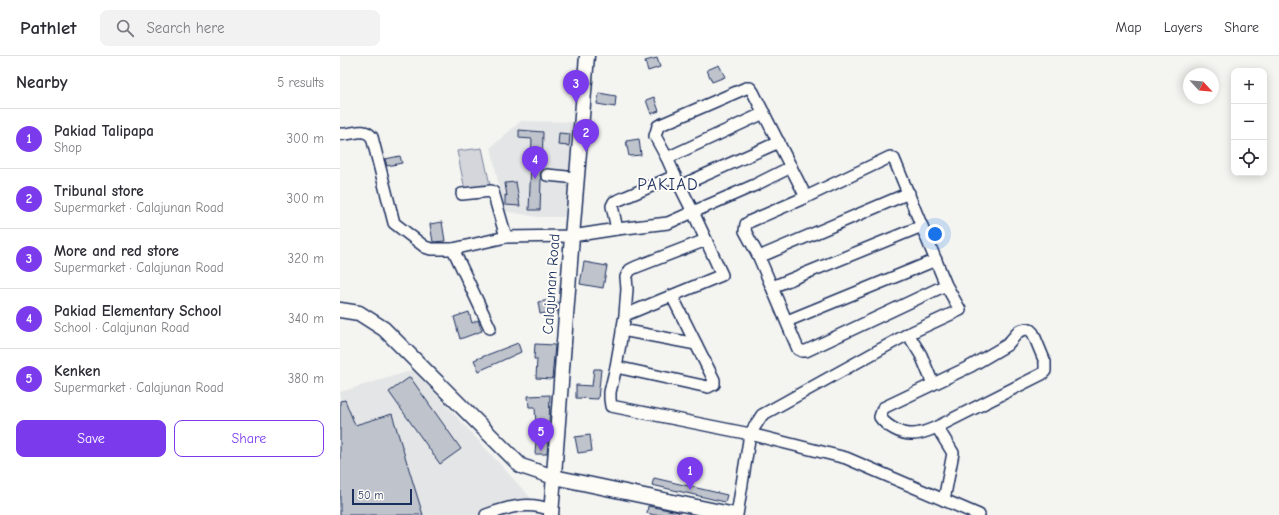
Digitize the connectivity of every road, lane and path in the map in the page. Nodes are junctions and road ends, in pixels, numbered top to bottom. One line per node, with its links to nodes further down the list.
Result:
1 (587, 56): 9 (main road, Calajunan Road)
2 (764, 113): 4 (street); 5 (street); 5 (street)
3 (340, 134): 20 (street)
4 (779, 142): 6 (street); 10 (street)
5 (668, 158): 8 (street)
6 (791, 167): 13 (street); 14 (street)
7 (547, 175): 9 (street)
8 (675, 176): 10 (street); 16 (street)
9 (577, 178): 17 (main road, Calajunan Road)
10 (680, 186): 14 (street)
11 (909, 193): 13 (street); 15 (street); 21 (street)
12 (462, 194): 18 (street)
13 (806, 197): 21 (street)
14 (693, 212): 16 (street); 19 (street)
15 (922, 226): 22 (street); 24 (street)
16 (617, 229): 17 (street)
17 (572, 236): 18 (street); 37 (main road, Calajunan Road)
18 (506, 237): 20 (street)
19 (706, 240): 25 (street); 27 (street)
20 (454, 249): 29 (street)
21 (759, 257): 24 (street)
22 (936, 260): 23 (street); 28 (street)
23 (946, 285): 28 (street); 31 (street)
24 (772, 287): 28 (street)
25 (672, 296): 27 (street); 32 (street)
26 (340, 310): 37 (main road)
27 (625, 315): 30 (street)
28 (787, 321)
29 (490, 328)
30 (622, 330): 32 (street); 33 (street)
31 (908, 334): 34 (street); 36 (street)
32 (696, 344): 33 (street)
33 (616, 367): 36 (street)
34 (933, 384): 35 (street); 35 (street)
35 (937, 427): 38 (street)
36 (750, 434): 38 (street); 41 (street)
37 (554, 477): 39 (main road, Calajunan Road); 41 (main road)
38 (944, 500): 42 (street)
39 (551, 513): 40 (street)
40 (486, 515)
41 (736, 515)
42 (979, 515)

